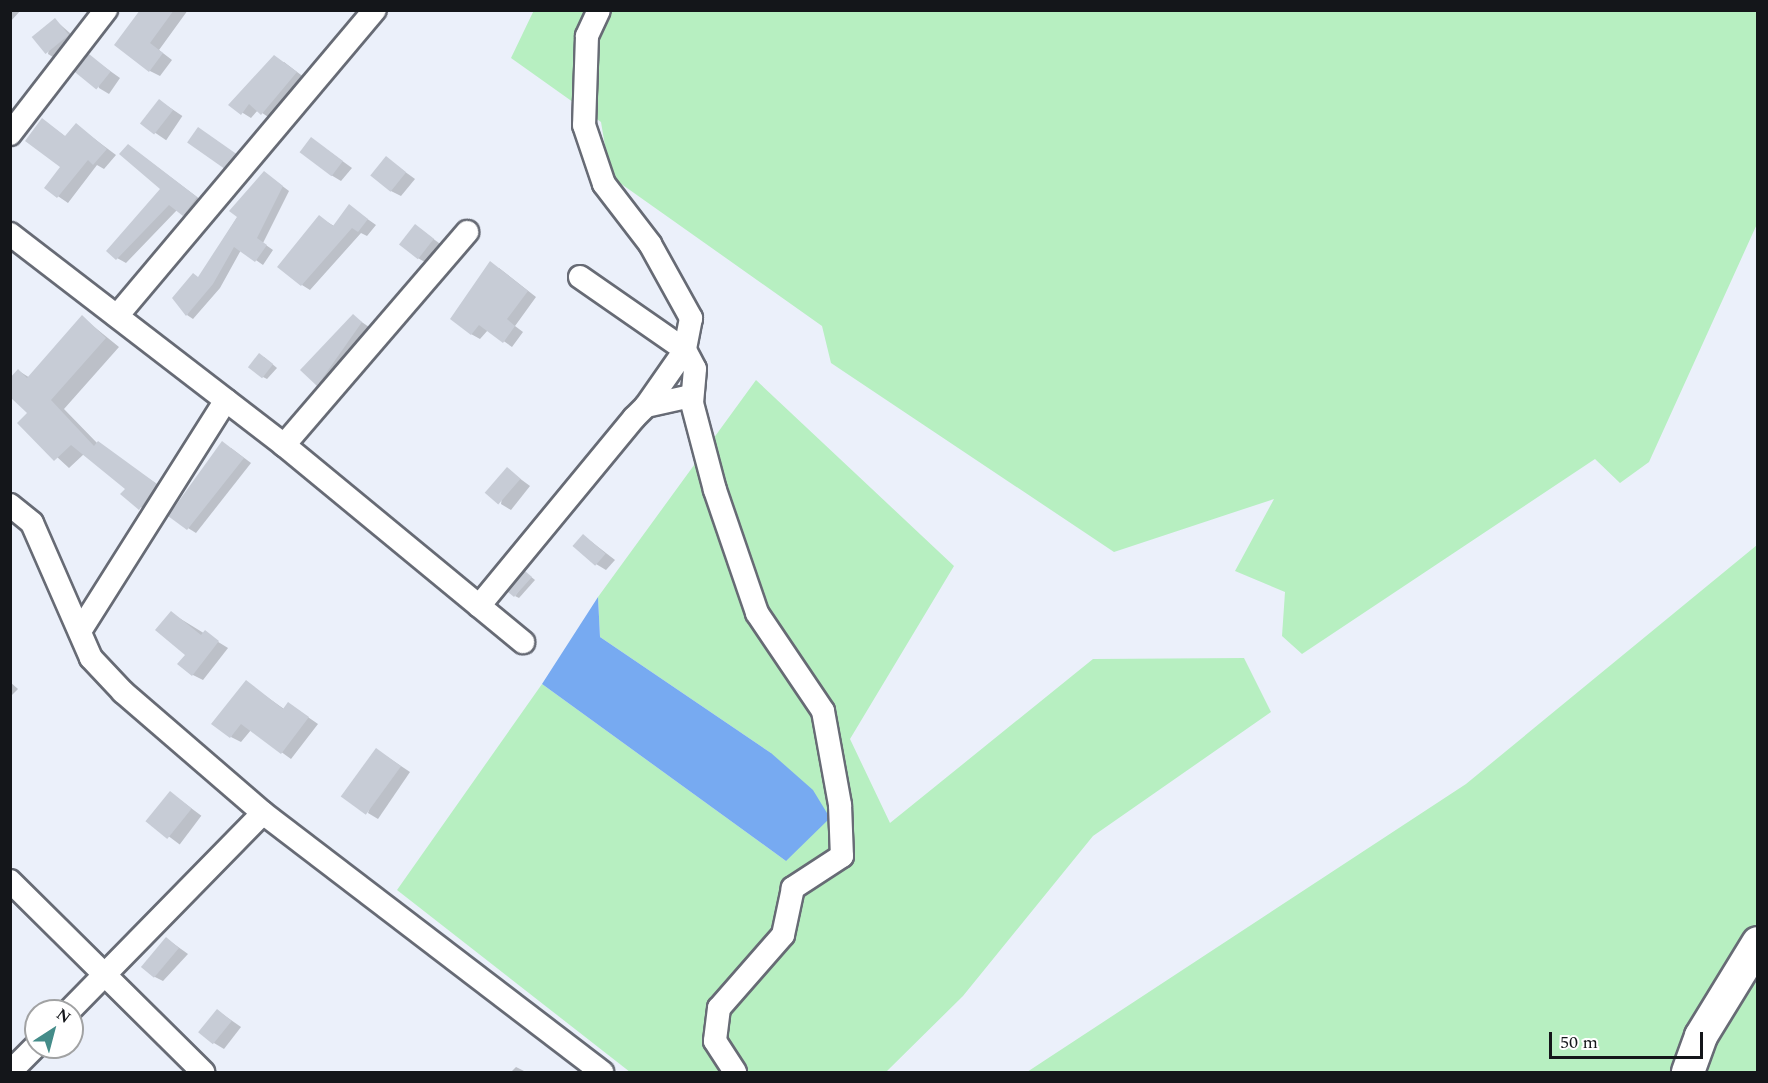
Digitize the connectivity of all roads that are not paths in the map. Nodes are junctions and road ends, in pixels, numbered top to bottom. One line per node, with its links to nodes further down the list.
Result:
1 (106, 10): 4 (street)
2 (375, 10): 8 (street)
3 (600, 10): 9 (street)
4 (10, 134)
5 (467, 232): 13 (street)
6 (15, 246): 8 (street)
7 (580, 277): 9 (street)
8 (117, 315): 11 (street)
9 (685, 350): 10 (street); 12 (street)
10 (691, 396): 12 (street); 27 (street)
11 (226, 400): 13 (street); 16 (street)
12 (646, 406): 15 (street)
13 (284, 445): 15 (street)
14 (10, 505): 16 (street)
15 (479, 606): 17 (street)
16 (80, 631): 18 (street)
17 (523, 642)
18 (262, 813): 21 (street); 24 (street)
19 (10, 881): 21 (street)
20 (1758, 943): 28 (main road)
21 (105, 975): 22 (street); 26 (street)
22 (81, 999)
23 (24, 1058): 25 (street)
24 (595, 1071)
25 (10, 1072)
26 (203, 1072)
27 (735, 1072)
28 (1688, 1072)

